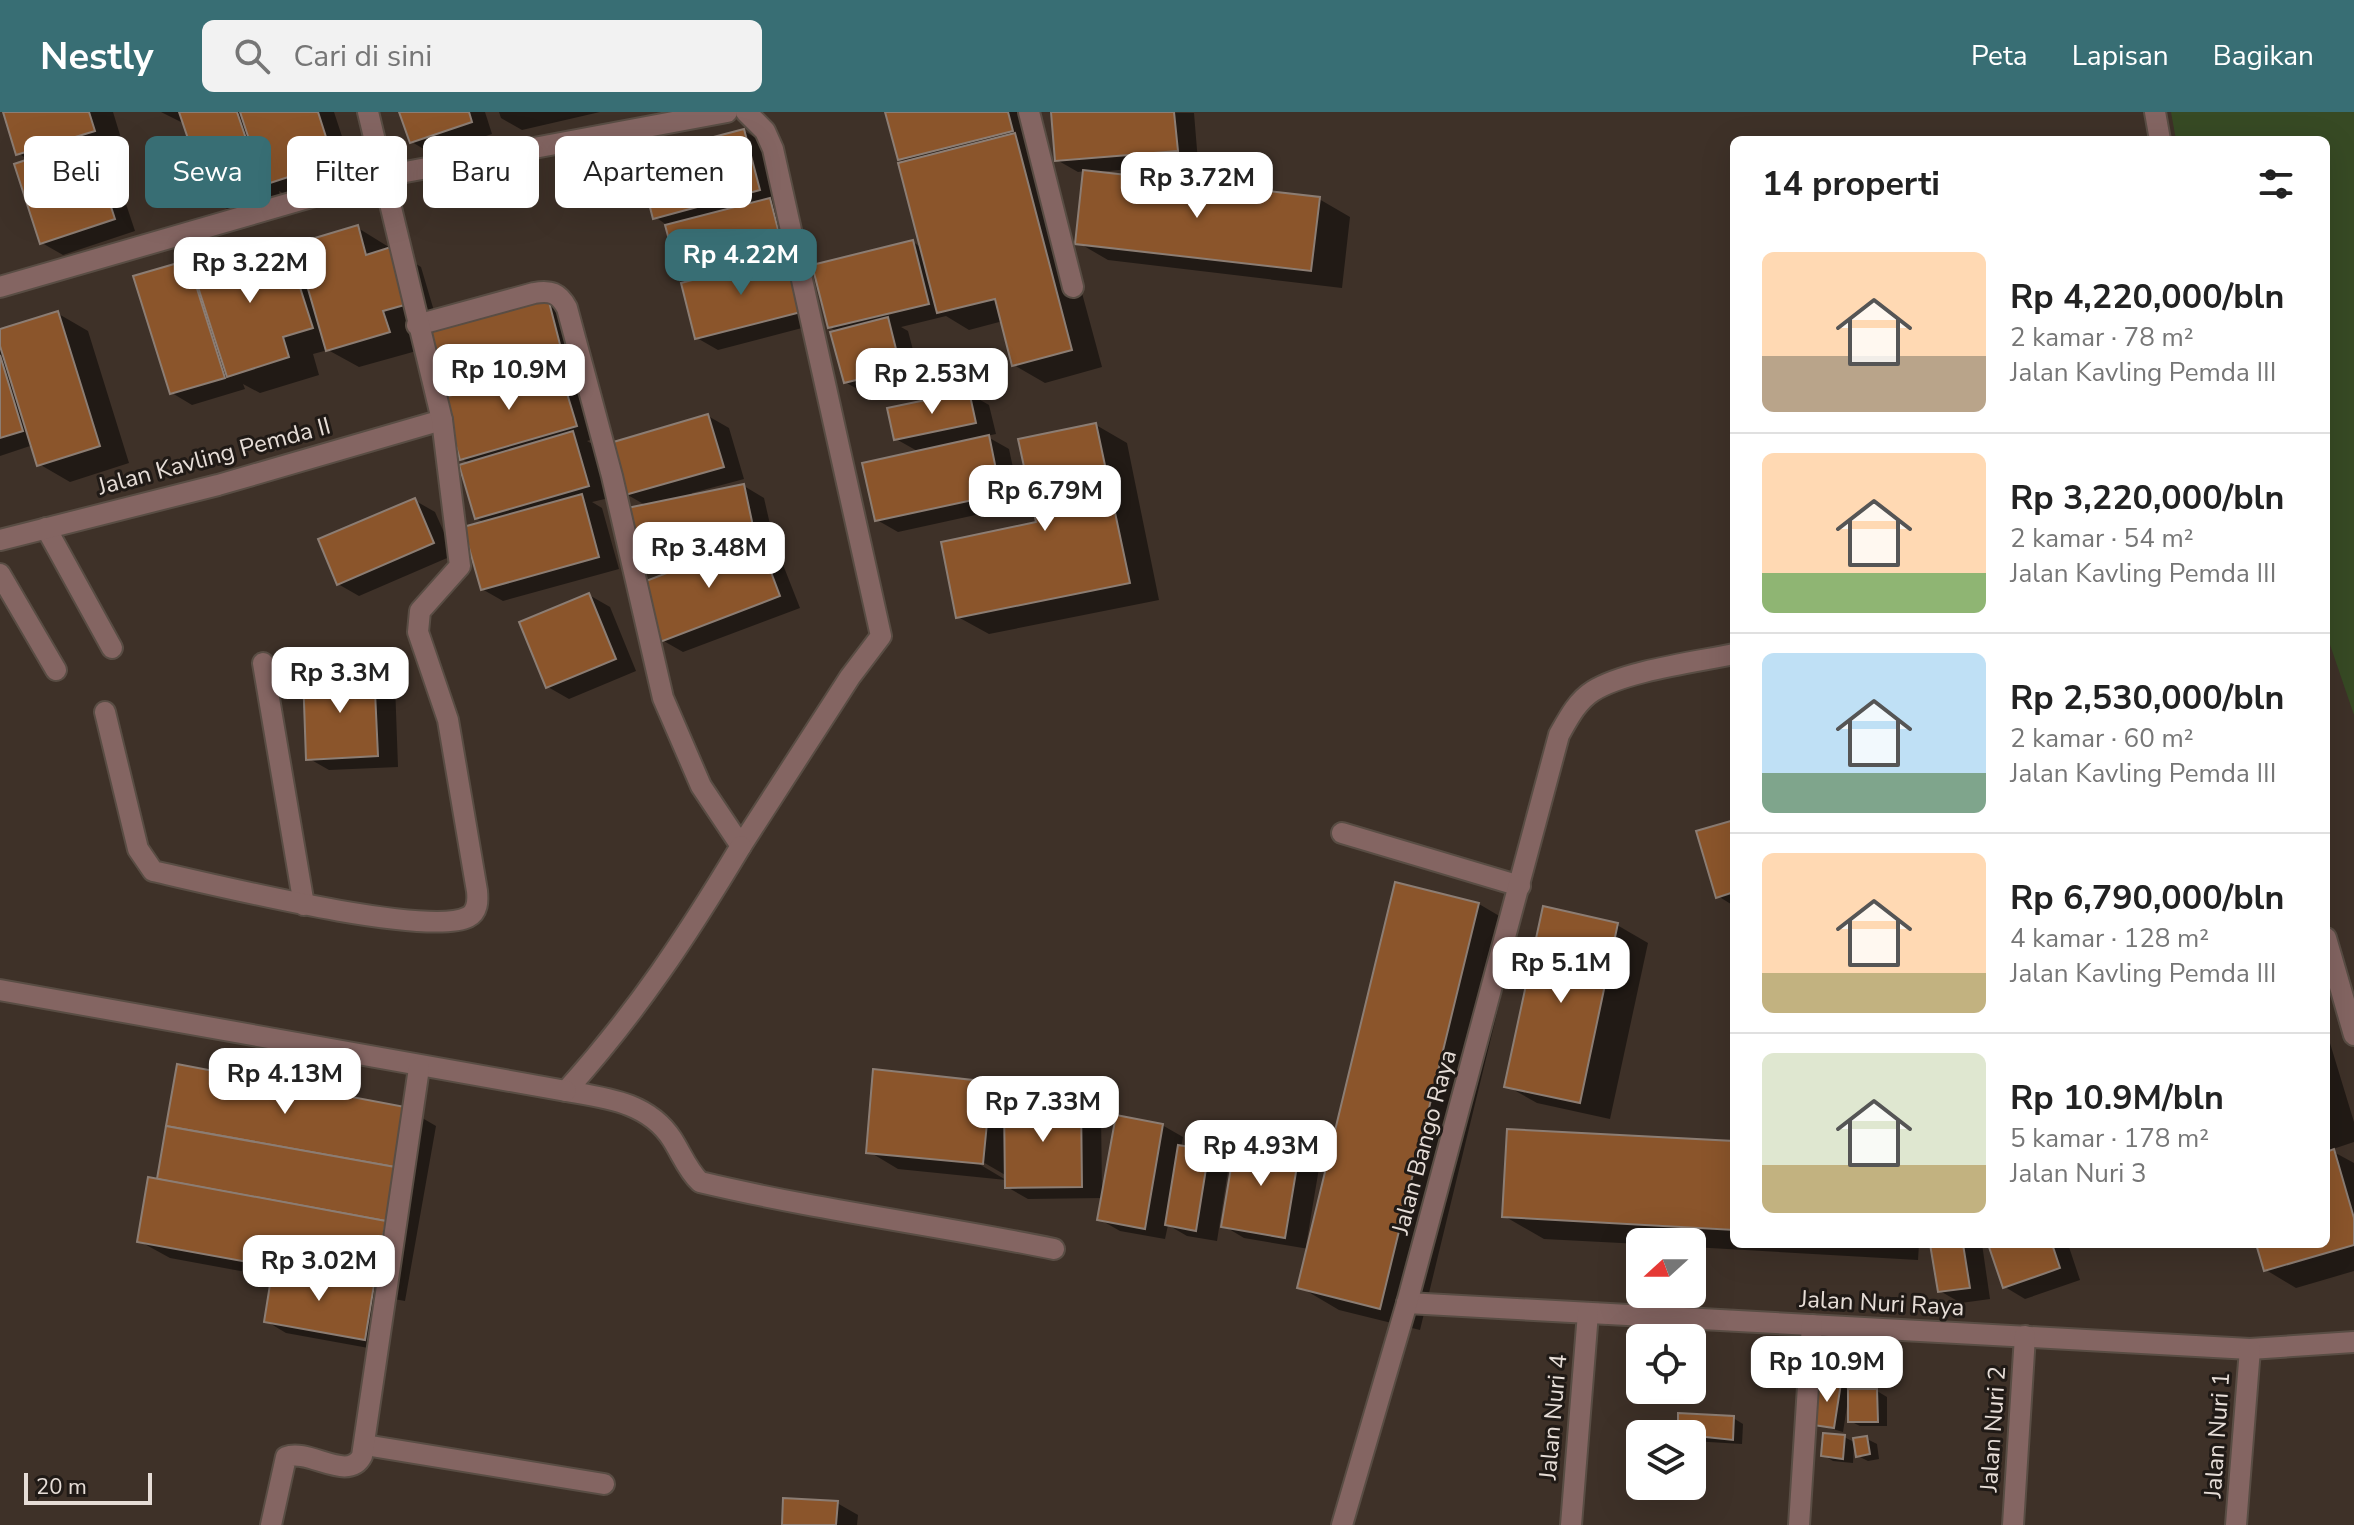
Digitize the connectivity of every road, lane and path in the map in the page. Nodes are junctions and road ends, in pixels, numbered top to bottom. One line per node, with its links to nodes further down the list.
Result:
1 (368, 112): 6 (street)
2 (727, 112): 8 (street)
3 (1029, 112): 12 (street)
4 (2155, 112): 7 (street)
5 (751, 113): 24 (street)
6 (374, 136)
7 (2159, 136)
8 (407, 172)
9 (287, 204): 11 (street)
10 (391, 208): 13 (street)
11 (0, 287)
12 (1073, 287)
13 (417, 325): 14 (street); 24 (street)
14 (442, 420): 15 (street, Jalan Kavling Pemda II); 26 (street)
15 (46, 528): 16 (street, Jalan Kavling Pemda II); 18 (street)
16 (0, 540)
17 (0, 574): 21 (street)
18 (112, 648)
19 (1730, 655): 25 (street, Jalan Bango Raya)
20 (263, 663): 26 (street)
21 (56, 670)
22 (105, 712): 26 (street)
23 (1342, 833): 25 (street)
24 (741, 846): 31 (street)
25 (1520, 886): 33 (street, Jalan Bango Raya)
26 (304, 905)
27 (2330, 952): 29 (street)
28 (0, 990): 30 (street)
29 (2354, 1035)
30 (419, 1068): 31 (street); 39 (street)
31 (566, 1091): 32 (street)
32 (1054, 1249)
33 (1407, 1303): 34 (street, Jalan Nuri Raya); 42 (street, Jalan Bango Raya)
34 (1588, 1313): 35 (street, Jalan Nuri Raya); 43 (street, Jalan Nuri 4)
35 (1812, 1325): 36 (street, Jalan Nuri Raya); 44 (street)
36 (2025, 1336): 38 (street, Jalan Nuri Raya); 45 (street, Jalan Nuri 2)
37 (2354, 1342): 38 (street, Jalan Nuri Raya)
38 (2250, 1349): 46 (street, Jalan Nuri 1)
39 (365, 1445): 40 (street); 41 (street)
40 (604, 1484)
41 (271, 1525)
42 (1342, 1525)
43 (1571, 1525)
44 (1799, 1525)
45 (2013, 1525)
46 (2236, 1525)

